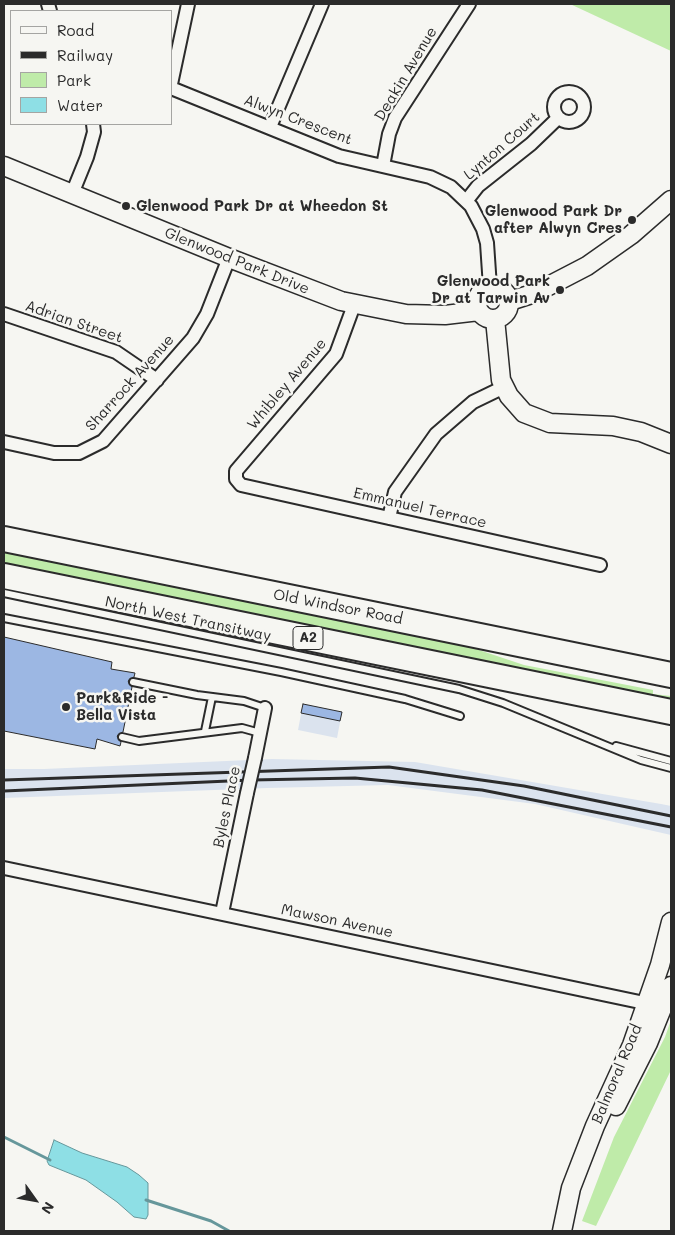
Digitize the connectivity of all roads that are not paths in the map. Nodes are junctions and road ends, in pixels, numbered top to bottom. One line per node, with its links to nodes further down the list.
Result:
1 (188, 4): 4 (street)
2 (322, 4): 8 (street)
3 (469, 4): 10 (street, Deakin Avenue)
4 (172, 81)
5 (172, 86): 8 (street, Alwyn Crescent)
6 (558, 118): 12 (street, Lynton Court)
7 (93, 125): 11 (street)
8 (270, 127): 10 (street, Alwyn Crescent)
9 (4, 166): 11 (street, Glenwood Park Drive)
10 (383, 166): 12 (street, Alwyn Crescent)
11 (72, 194): 14 (street, Glenwood Park Drive)
12 (467, 200): 15 (street, Alwyn Crescent)
13 (671, 200): 16 (street)
14 (229, 258): 17 (street, Glenwood Park Drive); 21 (street, Sharrock Avenue)
15 (490, 287): 16 (street); 18 (street)
16 (510, 301): 20 (street)
17 (354, 305): 18 (street, Glenwood Park Drive); 25 (street, Whibley Avenue)
18 (479, 311): 20 (street)
19 (4, 314): 21 (street, Adrian Street)
20 (495, 319): 22 (street)
21 (157, 380): 23 (street, Sharrock Avenue)
22 (504, 387): 24 (street); 26 (street)
23 (4, 442)
24 (671, 444)
25 (236, 479): 26 (street, Emmanuel Terrace)
26 (389, 518): 28 (street, Emmanuel Terrace)
27 (4, 538): 32 (highway, Old Windsor Road / A2)
28 (600, 565)
29 (4, 576): 36 (highway, A2)
30 (4, 593): 41 (lane, North West Transitway)
31 (4, 618): 37 (lane)
32 (666, 671)
33 (133, 682): 34 (lane)
34 (212, 697): 35 (lane); 38 (lane)
35 (265, 708): 39 (street, Byles Place)
36 (671, 712)
37 (460, 716)
38 (205, 731): 39 (lane); 40 (lane)
39 (260, 733): 45 (street, Byles Place, bridge)
40 (122, 738)
41 (596, 740): 42 (lane, North West Transitway); 43 (lane, North West Transitway)
42 (671, 760)
43 (671, 768)
44 (4, 868): 45 (street, Mawson Avenue)
45 (222, 913): 48 (street, Mawson Avenue)
46 (671, 922): 48 (street, Balmoral Road)
47 (671, 986): 48 (street, Balmoral Road)
48 (655, 1005): 49 (street, Balmoral Road)
49 (562, 1228)

